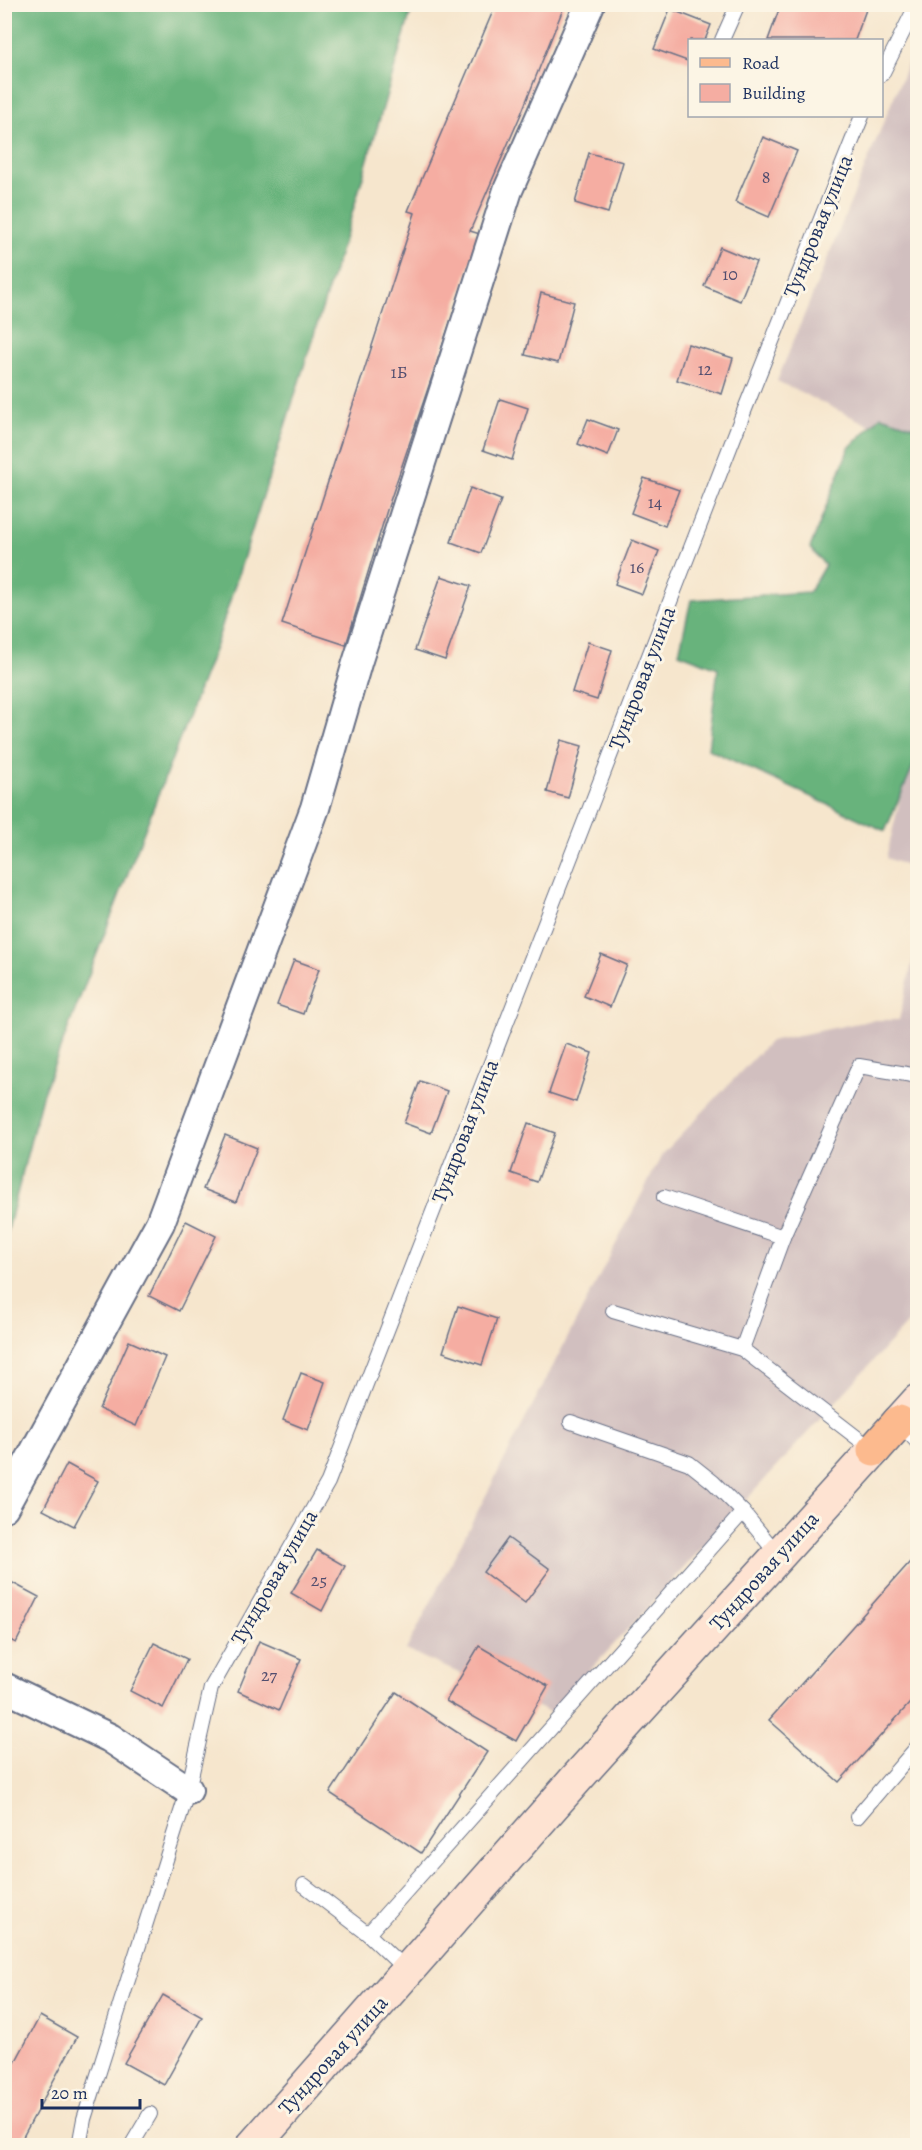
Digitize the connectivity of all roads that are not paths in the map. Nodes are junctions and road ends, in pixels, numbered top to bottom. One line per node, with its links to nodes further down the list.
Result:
1 (590, 4): 15 (street)
2 (738, 4): 4 (lane)
3 (917, 4): 5 (lane)
4 (722, 39)
5 (883, 72)
6 (862, 117): 20 (lane, Тундровая улица)
7 (918, 1076): 9 (lane)
8 (664, 1197): 9 (lane)
9 (783, 1237): 11 (lane)
10 (613, 1311): 11 (lane)
11 (742, 1349): 14 (lane)
12 (571, 1422): 16 (lane)
13 (912, 1422): 14 (main road, Тундровая улица)
14 (874, 1450): 17 (main road, Тундровая улица)
15 (4, 1507)
16 (743, 1512): 17 (lane); 23 (lane)
17 (778, 1555): 24 (main road, Тундровая улица)
18 (4, 1687): 20 (street)
19 (918, 1746): 21 (lane)
20 (188, 1790): 26 (lane, Тундровая улица)
21 (857, 1817)
22 (304, 1885): 23 (lane)
23 (368, 1934): 24 (lane)
24 (407, 1971): 28 (main road, Тундровая улица)
25 (150, 2114): 27 (lane)
26 (79, 2145)
27 (131, 2145)
28 (253, 2145)

